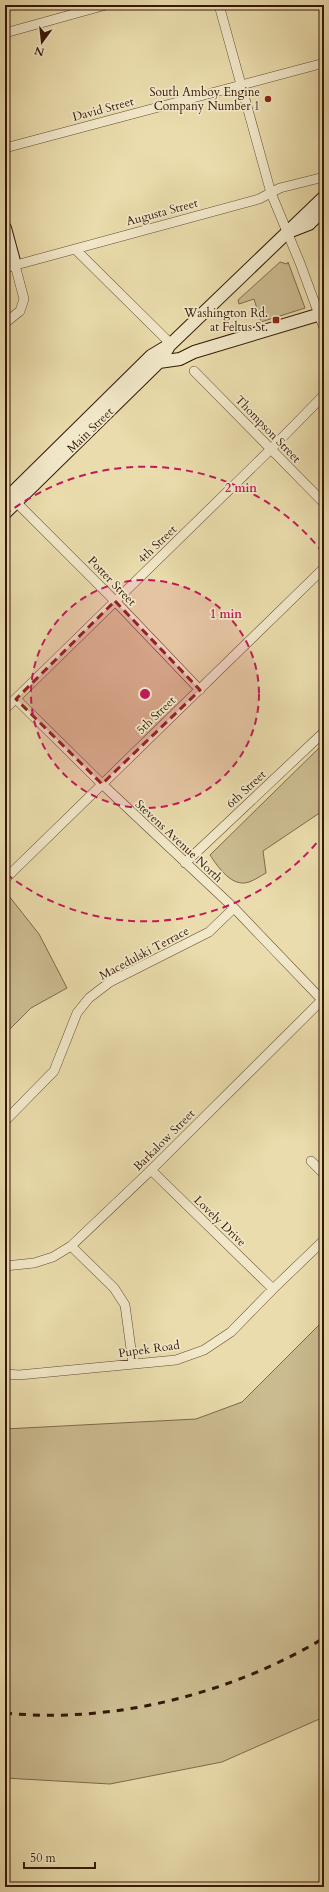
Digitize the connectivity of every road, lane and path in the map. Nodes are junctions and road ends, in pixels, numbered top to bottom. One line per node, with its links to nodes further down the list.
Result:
1 (106, 5): 3 (street)
2 (219, 5): 5 (street)
3 (5, 33)
4 (324, 63): 5 (street, David Street)
5 (242, 86): 6 (street, David Street); 8 (street)
6 (5, 148)
7 (324, 177): 8 (street, Augusta Street)
8 (271, 193): 12 (street); 13 (street, Augusta Street)
9 (324, 197): 12 (main road, Main Street)
10 (324, 209): 12 (main road, Main Street)
11 (5, 228): 14 (main road)
12 (288, 232): 15 (street); 18 (main road, Main Street)
13 (75, 249): 14 (street, Augusta Street); 18 (street)
14 (10, 267): 16 (street)
15 (322, 314): 17 (street); 19 (main road)
16 (5, 323)
17 (324, 328)
18 (171, 344): 19 (main road); 20 (main road, Main Street); 24 (main road, Main Street)
19 (194, 352): 20 (main road)
20 (159, 362): 24 (main road, Main Street)
21 (194, 371): 23 (street, Thompson Street)
22 (324, 395): 23 (street, 4th Street)
23 (271, 449): 25 (street, Thompson Street); 28 (street, 4th Street)
24 (9, 497): 26 (main road, Main Street); 28 (street, Potter Street)
25 (324, 503)
26 (5, 513)
27 (324, 568): 29 (street, 5th Street)
28 (115, 601): 29 (street, Potter Street); 30 (street, 4th Street)
29 (200, 690): 33 (street, 5th Street)
30 (16, 699): 31 (street, 4th Street); 33 (street, Stevens Avenue North)
31 (5, 709)
32 (324, 732): 34 (street, 6th Street)
33 (102, 784): 34 (street, Stevens Avenue North); 35 (street, 5th Street)
34 (185, 863): 36 (street, Stevens Avenue North)
35 (5, 879)
36 (234, 908): 37 (street, Stevens Avenue North); 38 (street, Macedulski Terrace)
37 (323, 1001): 40 (street, Barkalow Street)
38 (5, 1121)
39 (311, 1161): 41 (street)
40 (151, 1170): 43 (street, Barkalow Street); 45 (street, Lovely Drive)
41 (324, 1174)
42 (324, 1240): 45 (street, Pupek Road)
43 (71, 1246): 44 (street, Barkalow Street); 46 (street)
44 (5, 1266)
45 (273, 1289): 46 (street, Pupek Road)
46 (133, 1364): 47 (street, Pupek Road)
47 (5, 1374)

